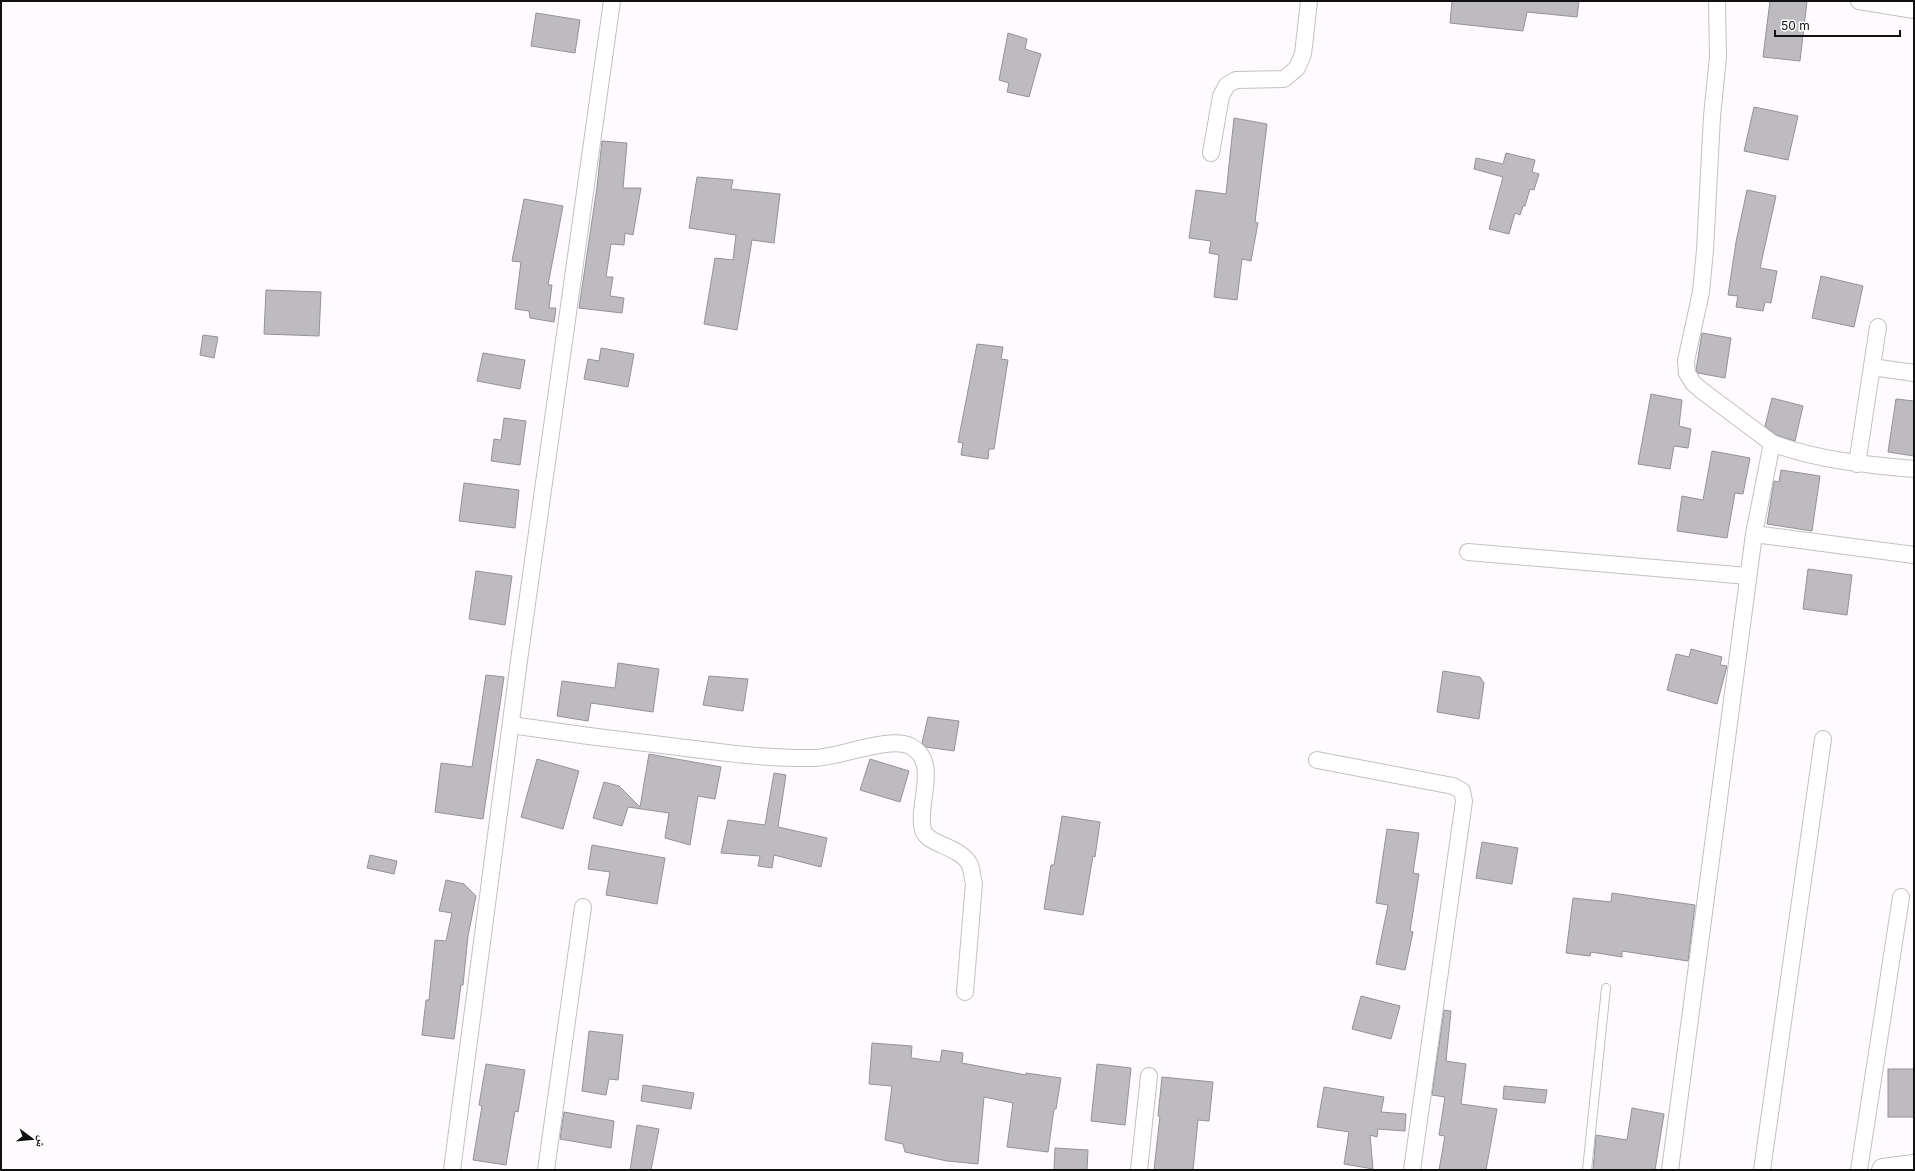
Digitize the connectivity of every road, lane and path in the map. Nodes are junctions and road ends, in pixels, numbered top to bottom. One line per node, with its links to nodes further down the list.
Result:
1 (612, 1): 17 (street)
2 (1309, 1): 6 (street)
3 (1717, 1): 10 (street)
4 (1859, 1): 5 (street)
5 (1914, 10)
6 (1210, 153)
7 (1878, 327): 8 (street)
8 (1872, 367): 9 (street); 11 (street)
9 (1914, 373)
10 (1772, 442): 11 (street); 13 (street)
11 (1857, 464): 12 (street)
12 (1914, 470)
13 (1754, 534): 15 (street); 16 (street)
14 (1468, 552): 16 (street)
15 (1914, 555)
16 (1748, 576): 31 (street)
17 (511, 725): 23 (street); 26 (street)
18 (1823, 739): 32 (street)
19 (1317, 760): 29 (street)
20 (1901, 897): 33 (street)
21 (583, 907): 27 (street)
22 (1606, 988): 30 (lane)
23 (965, 992)
24 (1149, 1076): 28 (street)
25 (1914, 1166): 34 (street)
26 (452, 1170)
27 (546, 1170)
28 (1139, 1170)
29 (1412, 1170)
30 (1587, 1170)
31 (1670, 1170)
32 (1762, 1170)
33 (1859, 1170)
34 (1883, 1170)

